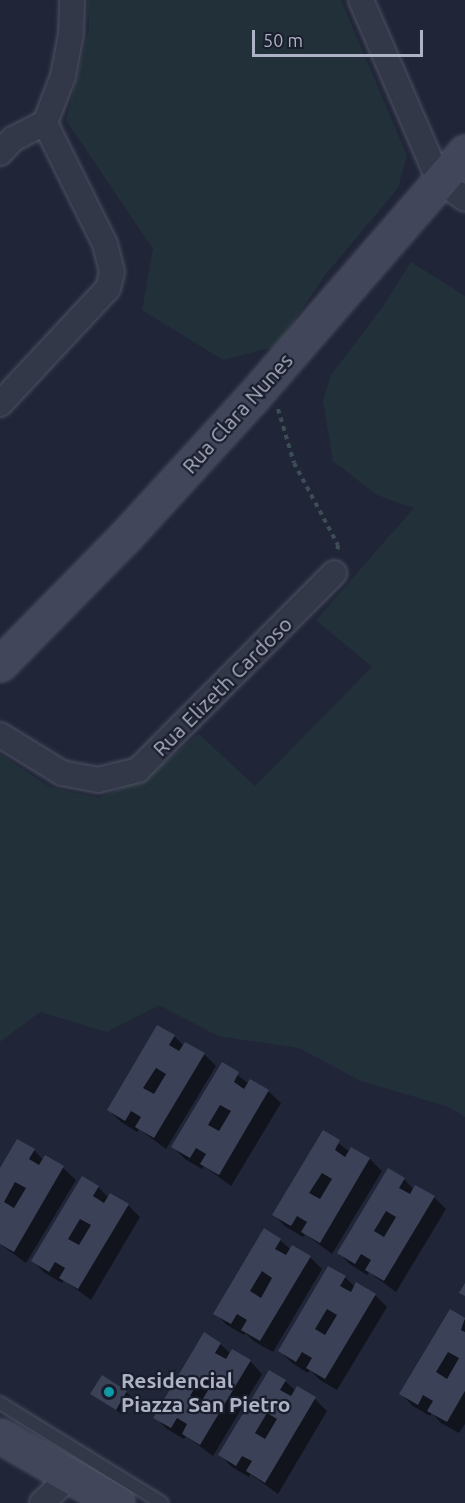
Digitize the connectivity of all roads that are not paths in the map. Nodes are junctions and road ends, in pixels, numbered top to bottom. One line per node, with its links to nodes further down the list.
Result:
1 (72, 0): 3 (street)
2 (361, 0): 6 (street)
3 (45, 123): 5 (street); 8 (street)
4 (465, 152): 6 (street, Rua Clara Nunes)
5 (0, 153)
6 (439, 180): 7 (street); 10 (street, Rua Clara Nunes)
7 (465, 199)
8 (0, 404)
9 (334, 573): 11 (street, Rua Elizeth Cardoso)
10 (0, 664)
11 (0, 735)
12 (0, 1403): 17 (lane)
13 (0, 1436): 14 (street)
14 (69, 1477): 15 (street); 16 (street)
15 (42, 1503)
16 (117, 1503)
17 (162, 1503)

